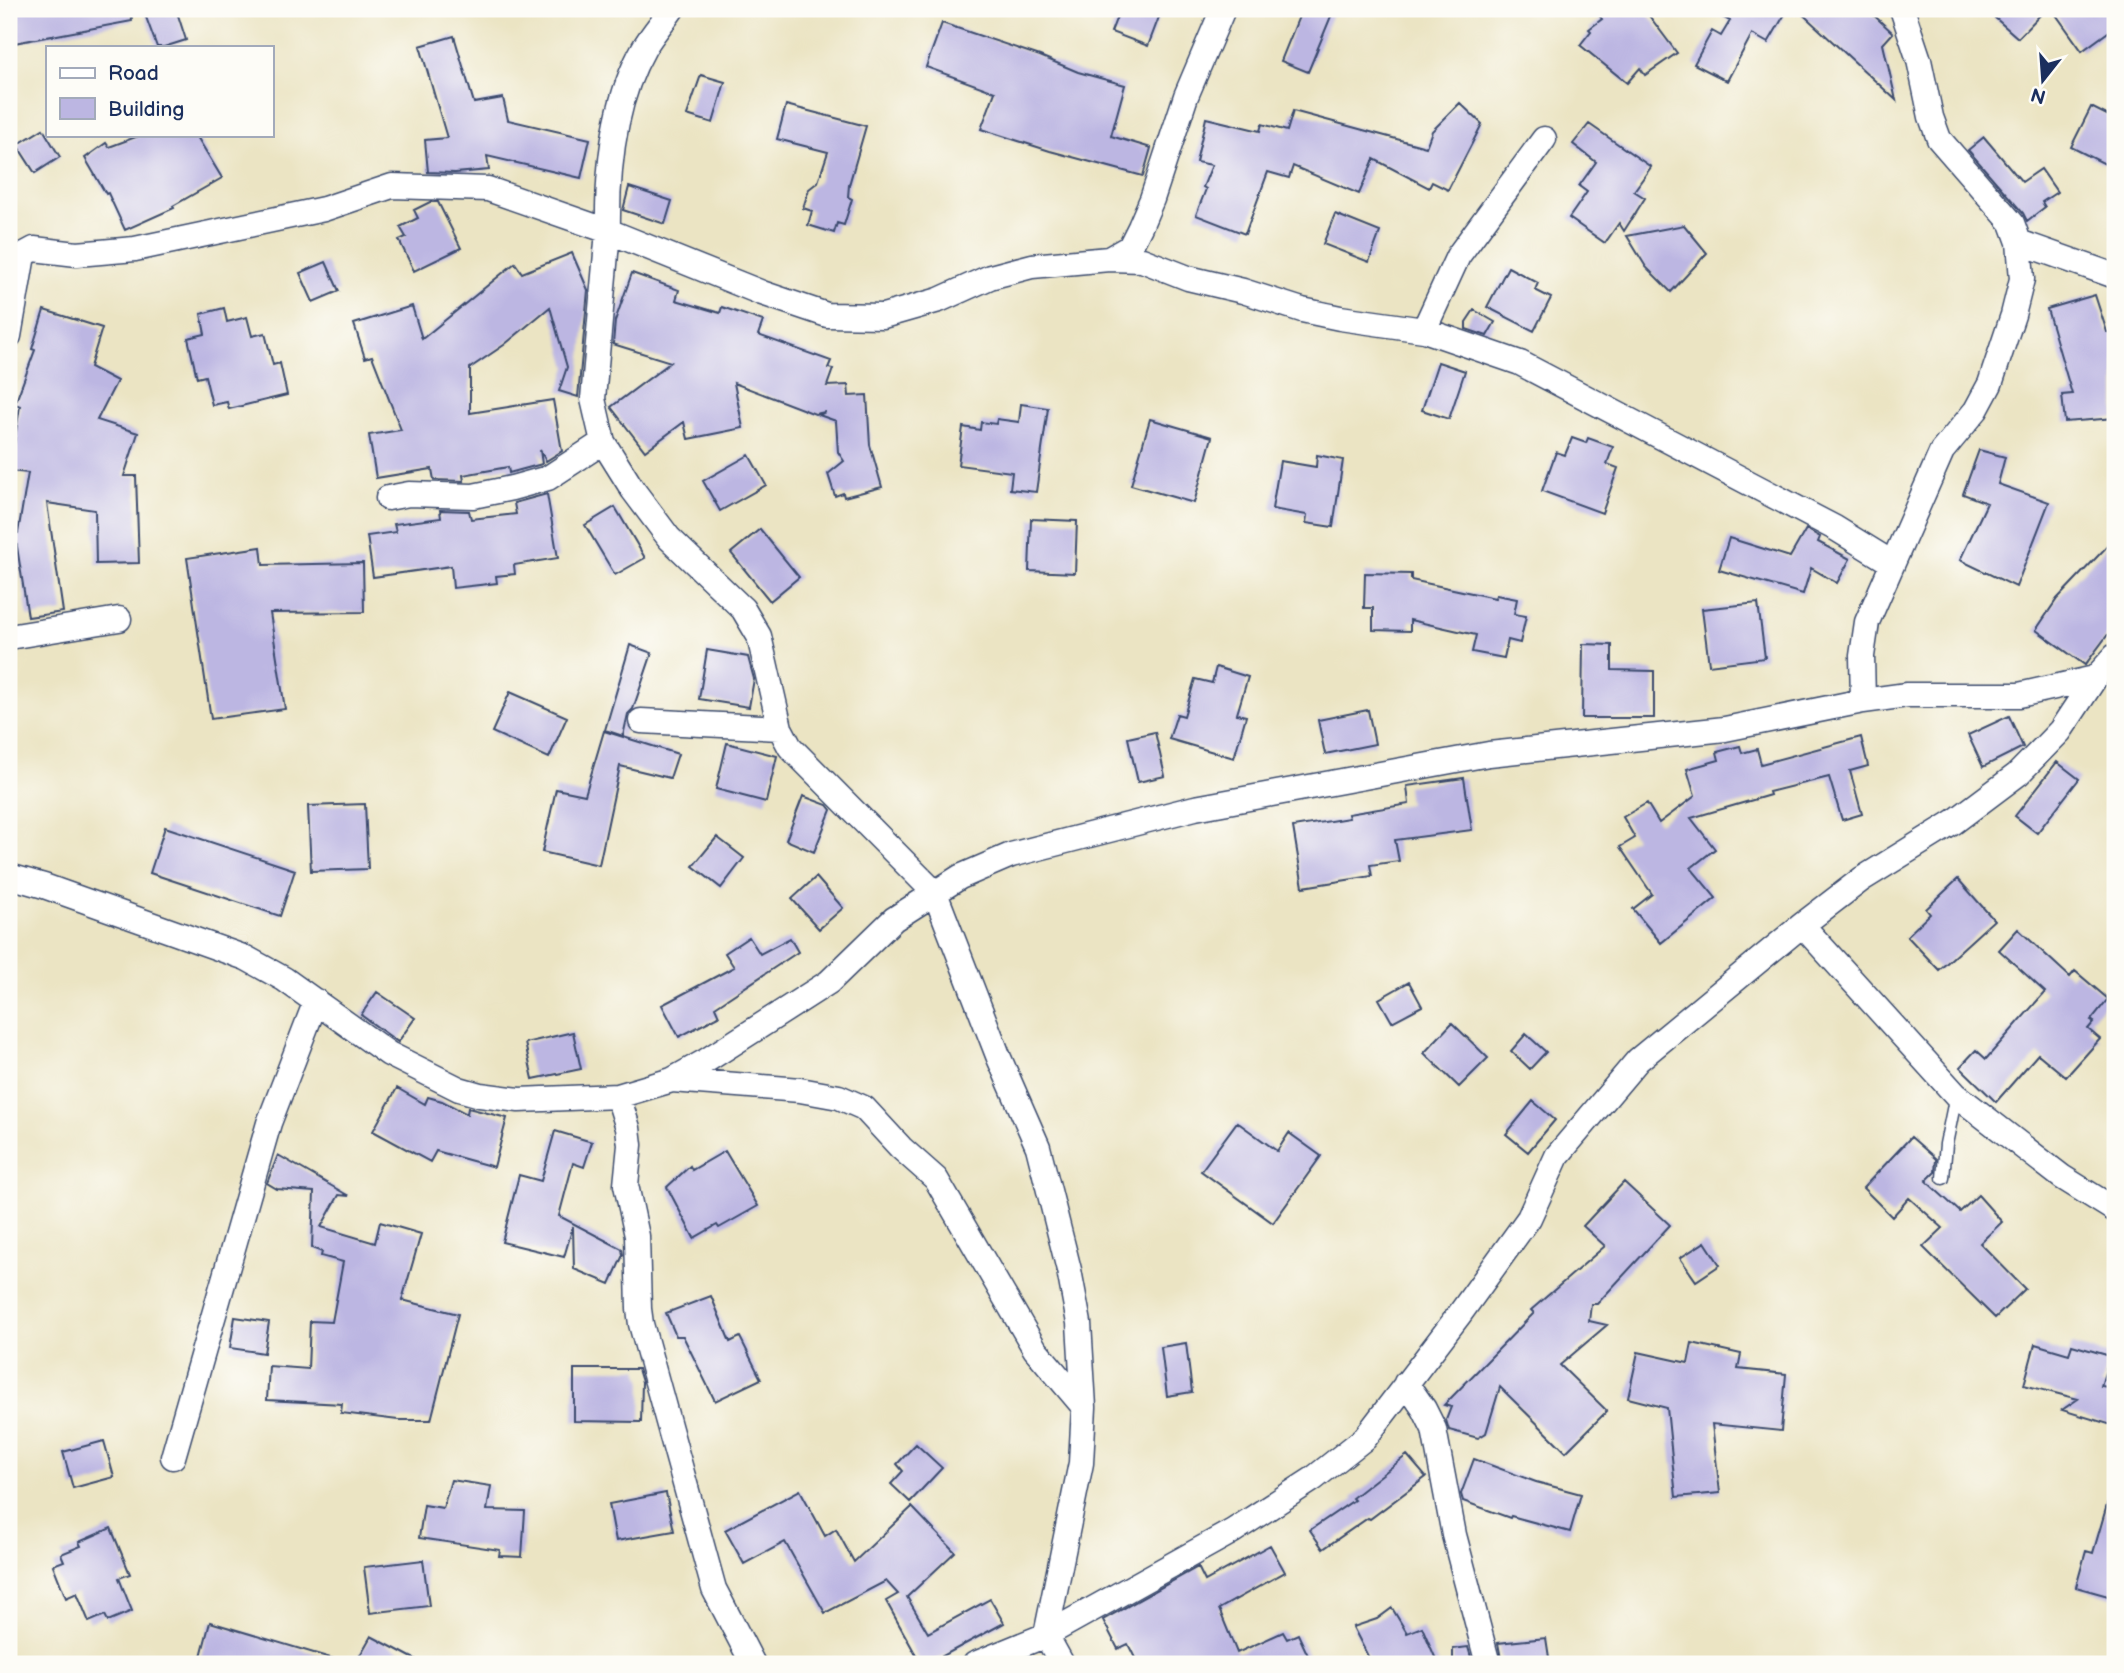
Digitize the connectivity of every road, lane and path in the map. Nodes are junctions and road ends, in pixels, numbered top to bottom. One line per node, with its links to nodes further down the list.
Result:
1 (672, 9): 5 (street)
2 (1223, 9): 7 (street)
3 (1902, 9): 6 (street)
4 (1544, 139): 9 (street)
5 (608, 231): 7 (street); 10 (street); 11 (street)
6 (2020, 242): 8 (street); 13 (street)
7 (1109, 259): 9 (street)
8 (2115, 276)
9 (1424, 330): 13 (street)
10 (9, 336)
11 (603, 442): 12 (street); 20 (street)
12 (388, 498)
13 (1892, 563): 18 (street)
14 (119, 619): 15 (street)
15 (9, 637)
16 (2115, 656): 17 (street)
17 (2095, 678): 18 (street); 23 (street)
18 (1863, 701): 22 (street)
19 (641, 721): 20 (street)
20 (780, 728): 22 (street)
21 (9, 876): 24 (street)
22 (935, 893): 25 (street); 31 (street)
23 (1802, 925): 26 (street); 30 (street)
24 (316, 1001): 27 (street); 32 (street)
25 (672, 1080): 27 (street); 31 (street)
26 (1955, 1095): 28 (lane); 29 (street)
27 (618, 1096): 34 (street)
28 (1943, 1178)
29 (2115, 1210)
30 (1406, 1383): 33 (street); 37 (street)
31 (1084, 1407): 33 (street)
32 (173, 1457)
33 (1046, 1635): 35 (street); 36 (street)
34 (753, 1664)
35 (975, 1664)
36 (1062, 1664)
37 (1488, 1664)

